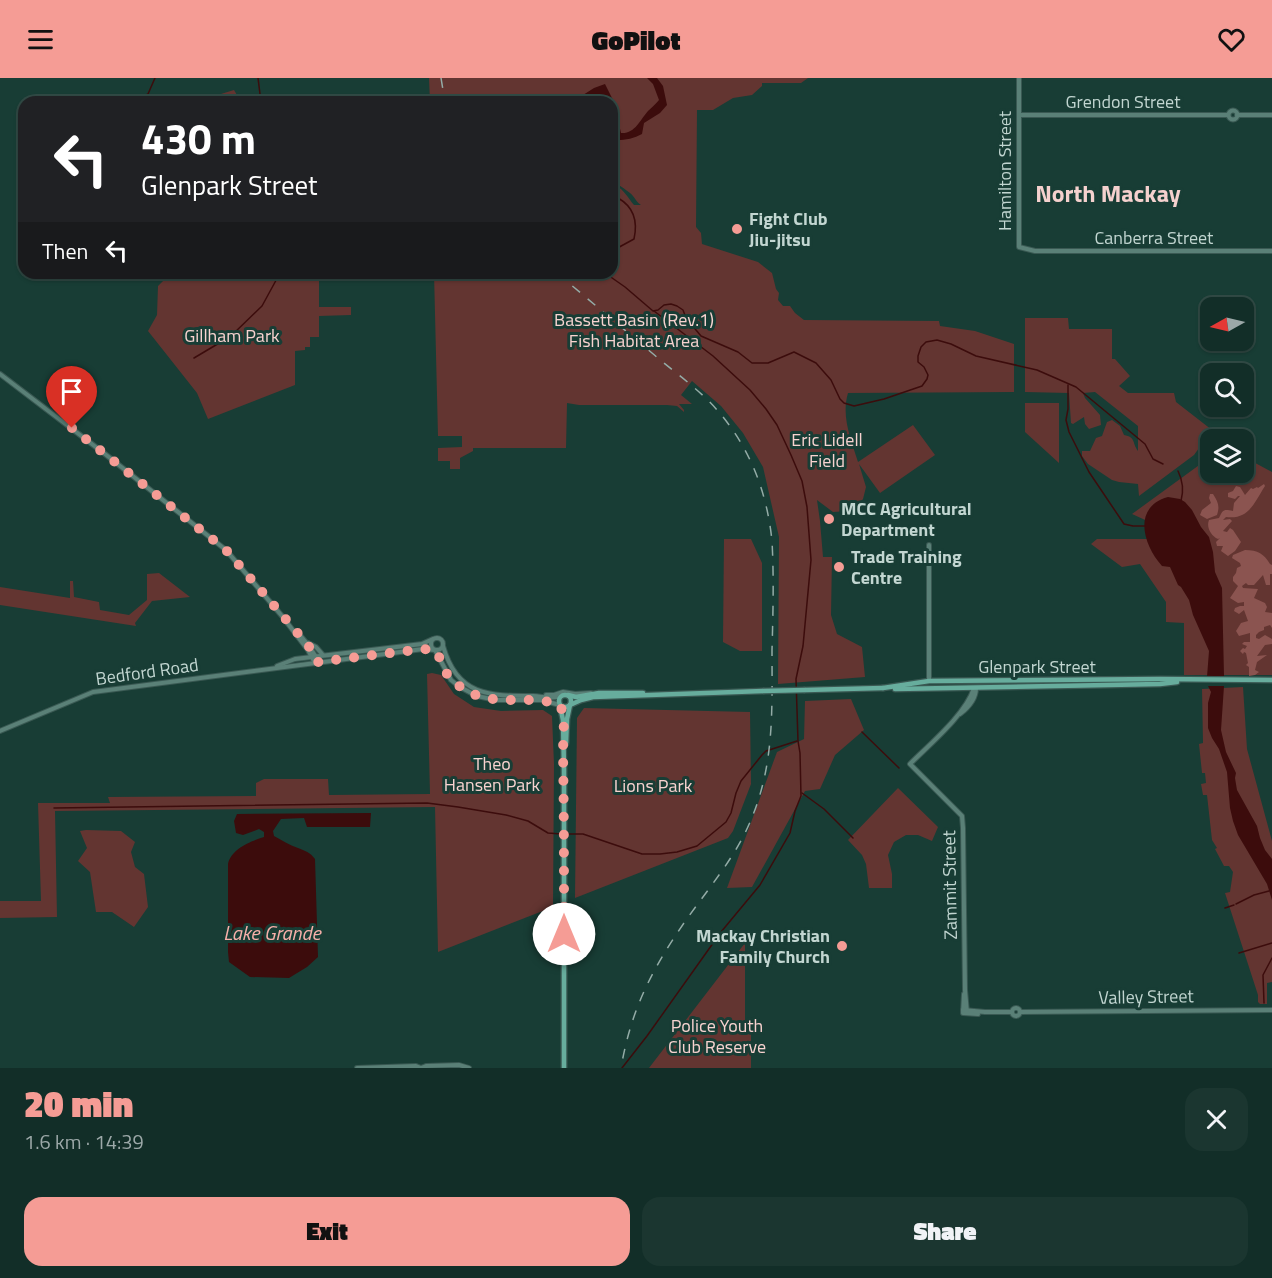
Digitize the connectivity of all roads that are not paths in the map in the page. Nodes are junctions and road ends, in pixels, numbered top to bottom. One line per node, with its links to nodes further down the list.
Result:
1 (1019, 78): 2 (street, Hamilton Street)
2 (1019, 115): 3 (street, Grendon Street); 4 (street, Hamilton Street)
3 (1272, 116)
4 (1035, 251): 5 (street, Canberra Street)
5 (1272, 251)
6 (0, 374): 8 (street)
7 (929, 544): 19 (street)
8 (282, 616): 10 (street); 14 (street)
9 (433, 639): 11 (street); 12 (street); 13 (street, Bedford Road)
10 (305, 641): 13 (street); 14 (street)
11 (443, 646): 12 (street); 28 (street)
12 (435, 650): 15 (street, Bedford Road); 30 (street)
13 (326, 655): 14 (street, Bedford Road)
14 (314, 657): 15 (street); 16 (street, Bedford Road)
15 (316, 662): 16 (street, Bedford Road)
16 (268, 669): 34 (street, Bedford Road)
17 (1192, 680): 18 (main road, Glenpark Street); 20 (main road, Glenpark Street); 23 (main road, Glenpark Street)
18 (1272, 680)
19 (929, 681): 20 (main road, Glenpark Street); 21 (main road, Glenpark Street); 24 (main road)
20 (975, 681): 23 (main road)
21 (883, 688): 24 (main road, Glenpark Street); 26 (main road, Glenpark Street, bridge)
22 (962, 688): 23 (main road, Glenpark Street); 24 (main road, Glenpark Street); 32 (street)
23 (975, 688): 32 (street); 33 (street)
24 (929, 689)
25 (599, 693): 26 (main road, Glenpark Street); 27 (main road, Glenpark Street); 28 (street)
26 (670, 694): 31 (main road, Glenpark Street)
27 (568, 695): 29 (main road); 31 (main road)
28 (536, 696): 29 (street)
29 (561, 696): 30 (main road)
30 (560, 705): 31 (main road); 35 (main road)
31 (570, 705): 35 (main road)
32 (963, 708): 33 (street)
33 (953, 720): 37 (street, Zammit Street)
34 (0, 731)
35 (564, 769): 42 (main road)
36 (1272, 1010): 37 (street, Valley Street)
37 (1012, 1012)
38 (370, 1067): 39 (street); 40 (street)
39 (356, 1068)
40 (421, 1068): 41 (street)
41 (470, 1068)
42 (564, 1068)

